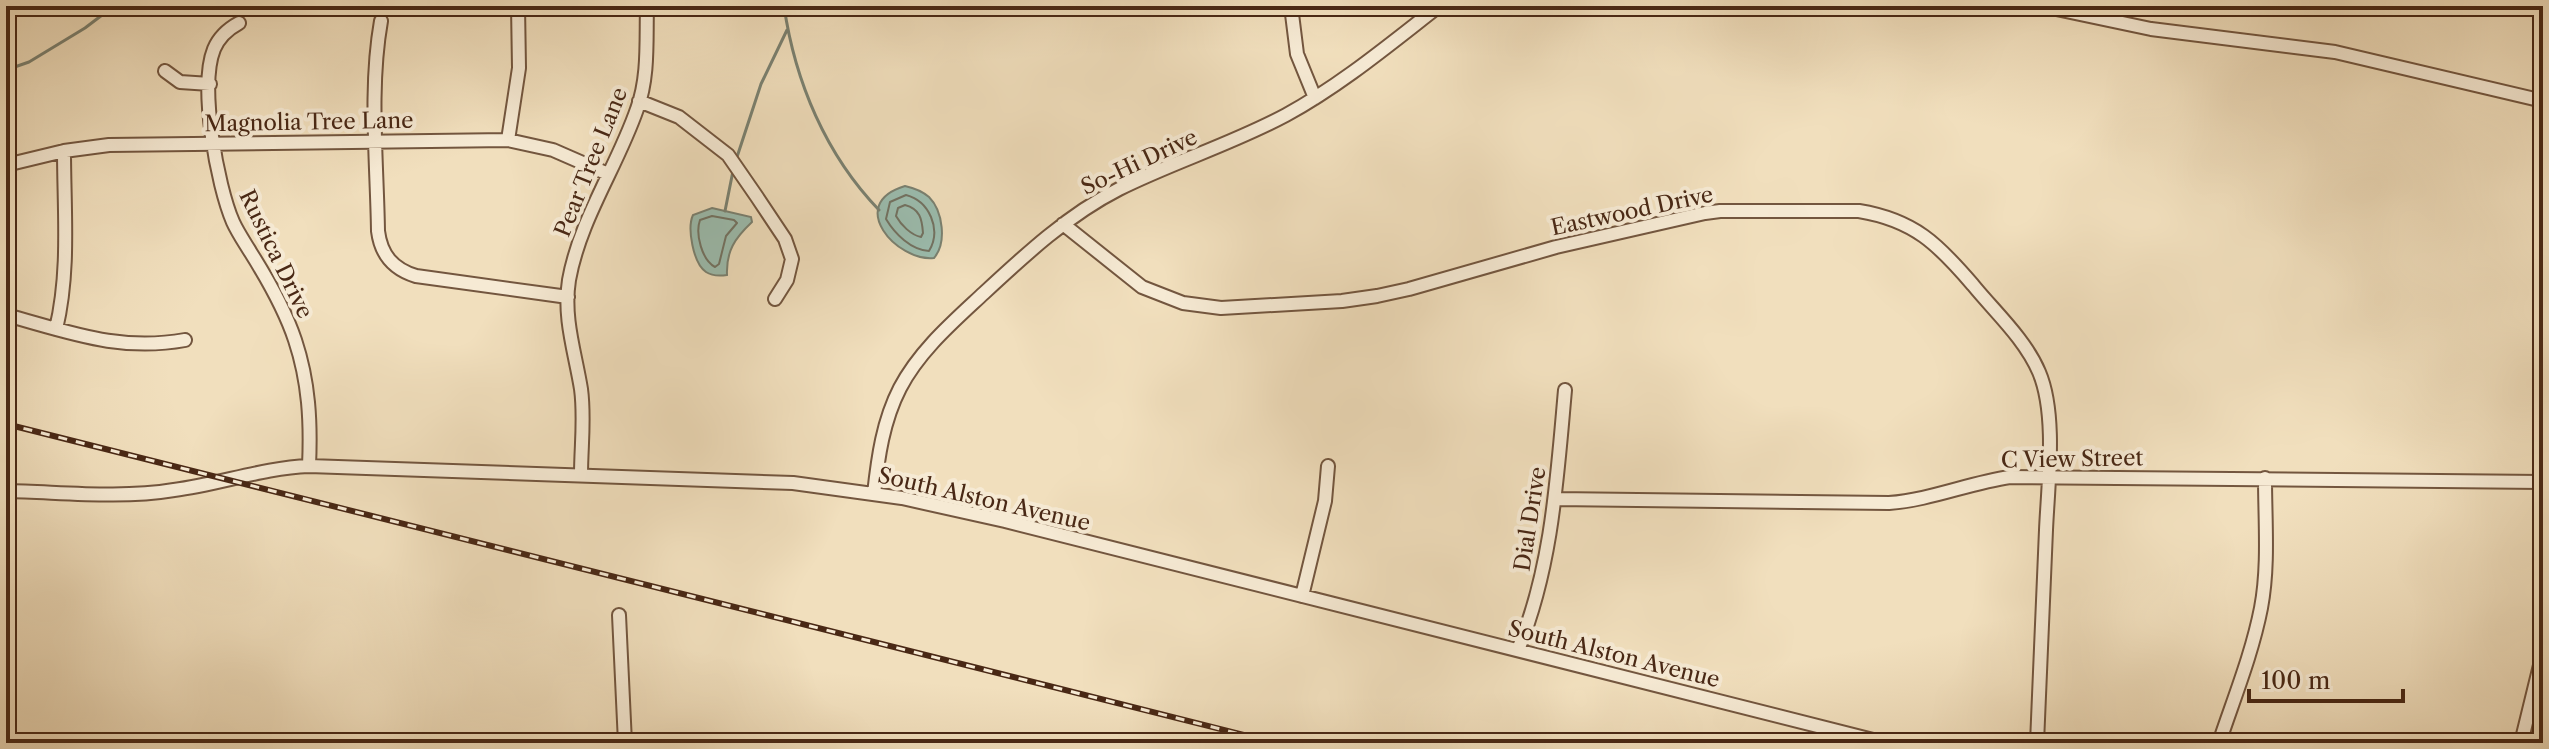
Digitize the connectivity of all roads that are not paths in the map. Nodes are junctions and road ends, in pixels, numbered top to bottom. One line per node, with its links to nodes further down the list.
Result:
1 (518, 6): 13 (street)
2 (647, 6): 11 (street, Pear Tree Lane)
3 (1291, 6): 10 (street)
4 (1439, 6): 10 (street, So-Hi Drive)
5 (2042, 6): 12 (street)
6 (381, 21): 14 (street)
7 (239, 23): 9 (street, Rustica Drive)
8 (165, 71): 9 (street)
9 (210, 84): 15 (street, Rustica Drive)
10 (1315, 98): 19 (street, So-Hi Drive)
11 (639, 101): 18 (street, Pear Tree Lane); 21 (street)
12 (2543, 101)
13 (508, 140): 14 (street, Magnolia Tree Lane); 18 (street, Magnolia Tree Lane)
14 (377, 142): 15 (street, Magnolia Tree Lane); 20 (street)
15 (212, 143): 16 (street, Magnolia Tree Lane); 26 (street, Rustica Drive)
16 (64, 151): 17 (street, Magnolia Tree Lane); 23 (street)
17 (6, 165)
18 (608, 174): 20 (street, Pear Tree Lane)
19 (1063, 224): 29 (street, Eastwood Drive); 33 (street, So-Hi Drive)
20 (568, 297): 28 (street, Pear Tree Lane)
21 (775, 299)
22 (6, 315): 23 (street)
23 (56, 329): 24 (street)
24 (185, 340)
25 (1565, 390): 34 (street, Dial Drive)
26 (309, 466): 28 (street, South Alston Avenue); 32 (street, South Alston Avenue)
27 (1328, 466): 35 (street)
28 (581, 475): 33 (street, South Alston Avenue)
29 (2049, 477): 30 (street, C View Street); 34 (street, C View Street); 41 (street, Eastwood Drive)
30 (2265, 478): 31 (street, C View Street); 42 (street)
31 (2543, 482)
32 (6, 491)
33 (874, 494): 35 (street, South Alston Avenue)
34 (1556, 499): 37 (street, Dial Drive)
35 (1302, 596): 37 (street, South Alston Avenue)
36 (619, 615): 39 (street)
37 (1518, 650): 40 (street, South Alston Avenue)
38 (2543, 653): 43 (street)
39 (625, 743)
40 (1885, 743)
41 (2037, 743)
42 (2219, 743)
43 (2521, 743)

